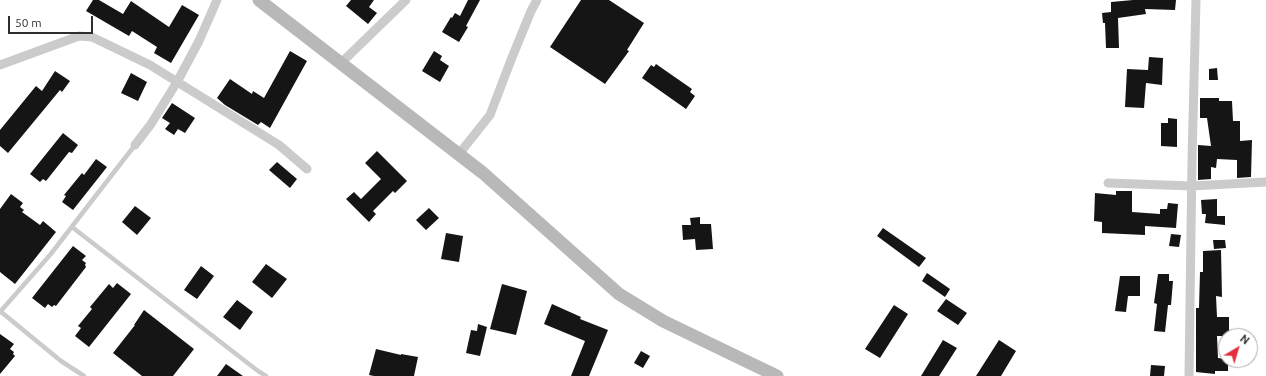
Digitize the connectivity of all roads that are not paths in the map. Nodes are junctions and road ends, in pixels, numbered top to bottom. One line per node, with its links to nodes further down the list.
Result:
1 (217, 0): 8 (street)
2 (259, 0): 6 (street)
3 (406, 0): 6 (street)
4 (537, 0): 10 (street)
5 (1196, 0): 14 (street)
6 (341, 62): 10 (street)
7 (0, 65): 8 (street)
8 (178, 82): 9 (street); 11 (street)
9 (135, 145): 15 (lane)
10 (459, 154): 19 (street)
11 (307, 169)
12 (1266, 182): 14 (street)
13 (1108, 183): 14 (street)
14 (1192, 186): 20 (street)
15 (72, 227): 16 (lane); 18 (lane)
16 (0, 312): 17 (lane)
17 (84, 376)
18 (264, 376)
19 (777, 376)
20 (1189, 376)

